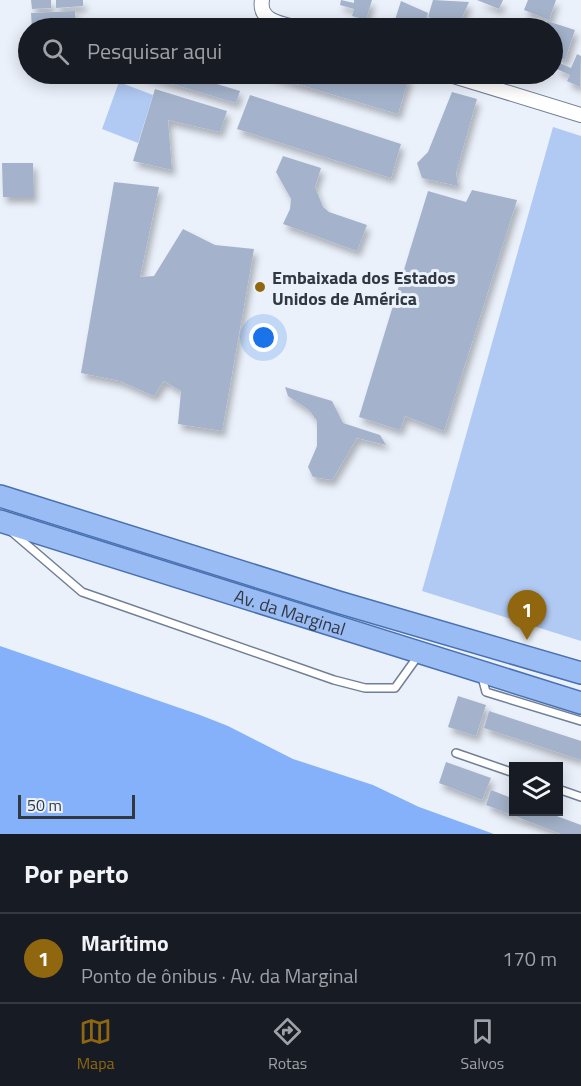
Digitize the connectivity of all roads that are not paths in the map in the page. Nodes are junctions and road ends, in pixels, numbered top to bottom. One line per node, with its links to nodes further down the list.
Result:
1 (262, 0): 2 (street)
2 (272, 18)
3 (480, 84): 4 (street)
4 (581, 115)
5 (0, 496): 9 (main road, Av. da Marginal)
6 (0, 521): 7 (main road, Av. da Marginal); 7 (lane)
7 (421, 652): 8 (main road, Av. da Marginal)
8 (480, 672): 10 (main road, Av. da Marginal); 11 (lane)
9 (581, 674)
10 (581, 703)
11 (581, 722)
12 (456, 753): 13 (lane)
13 (509, 772)
14 (563, 791): 15 (lane)
15 (581, 797)

